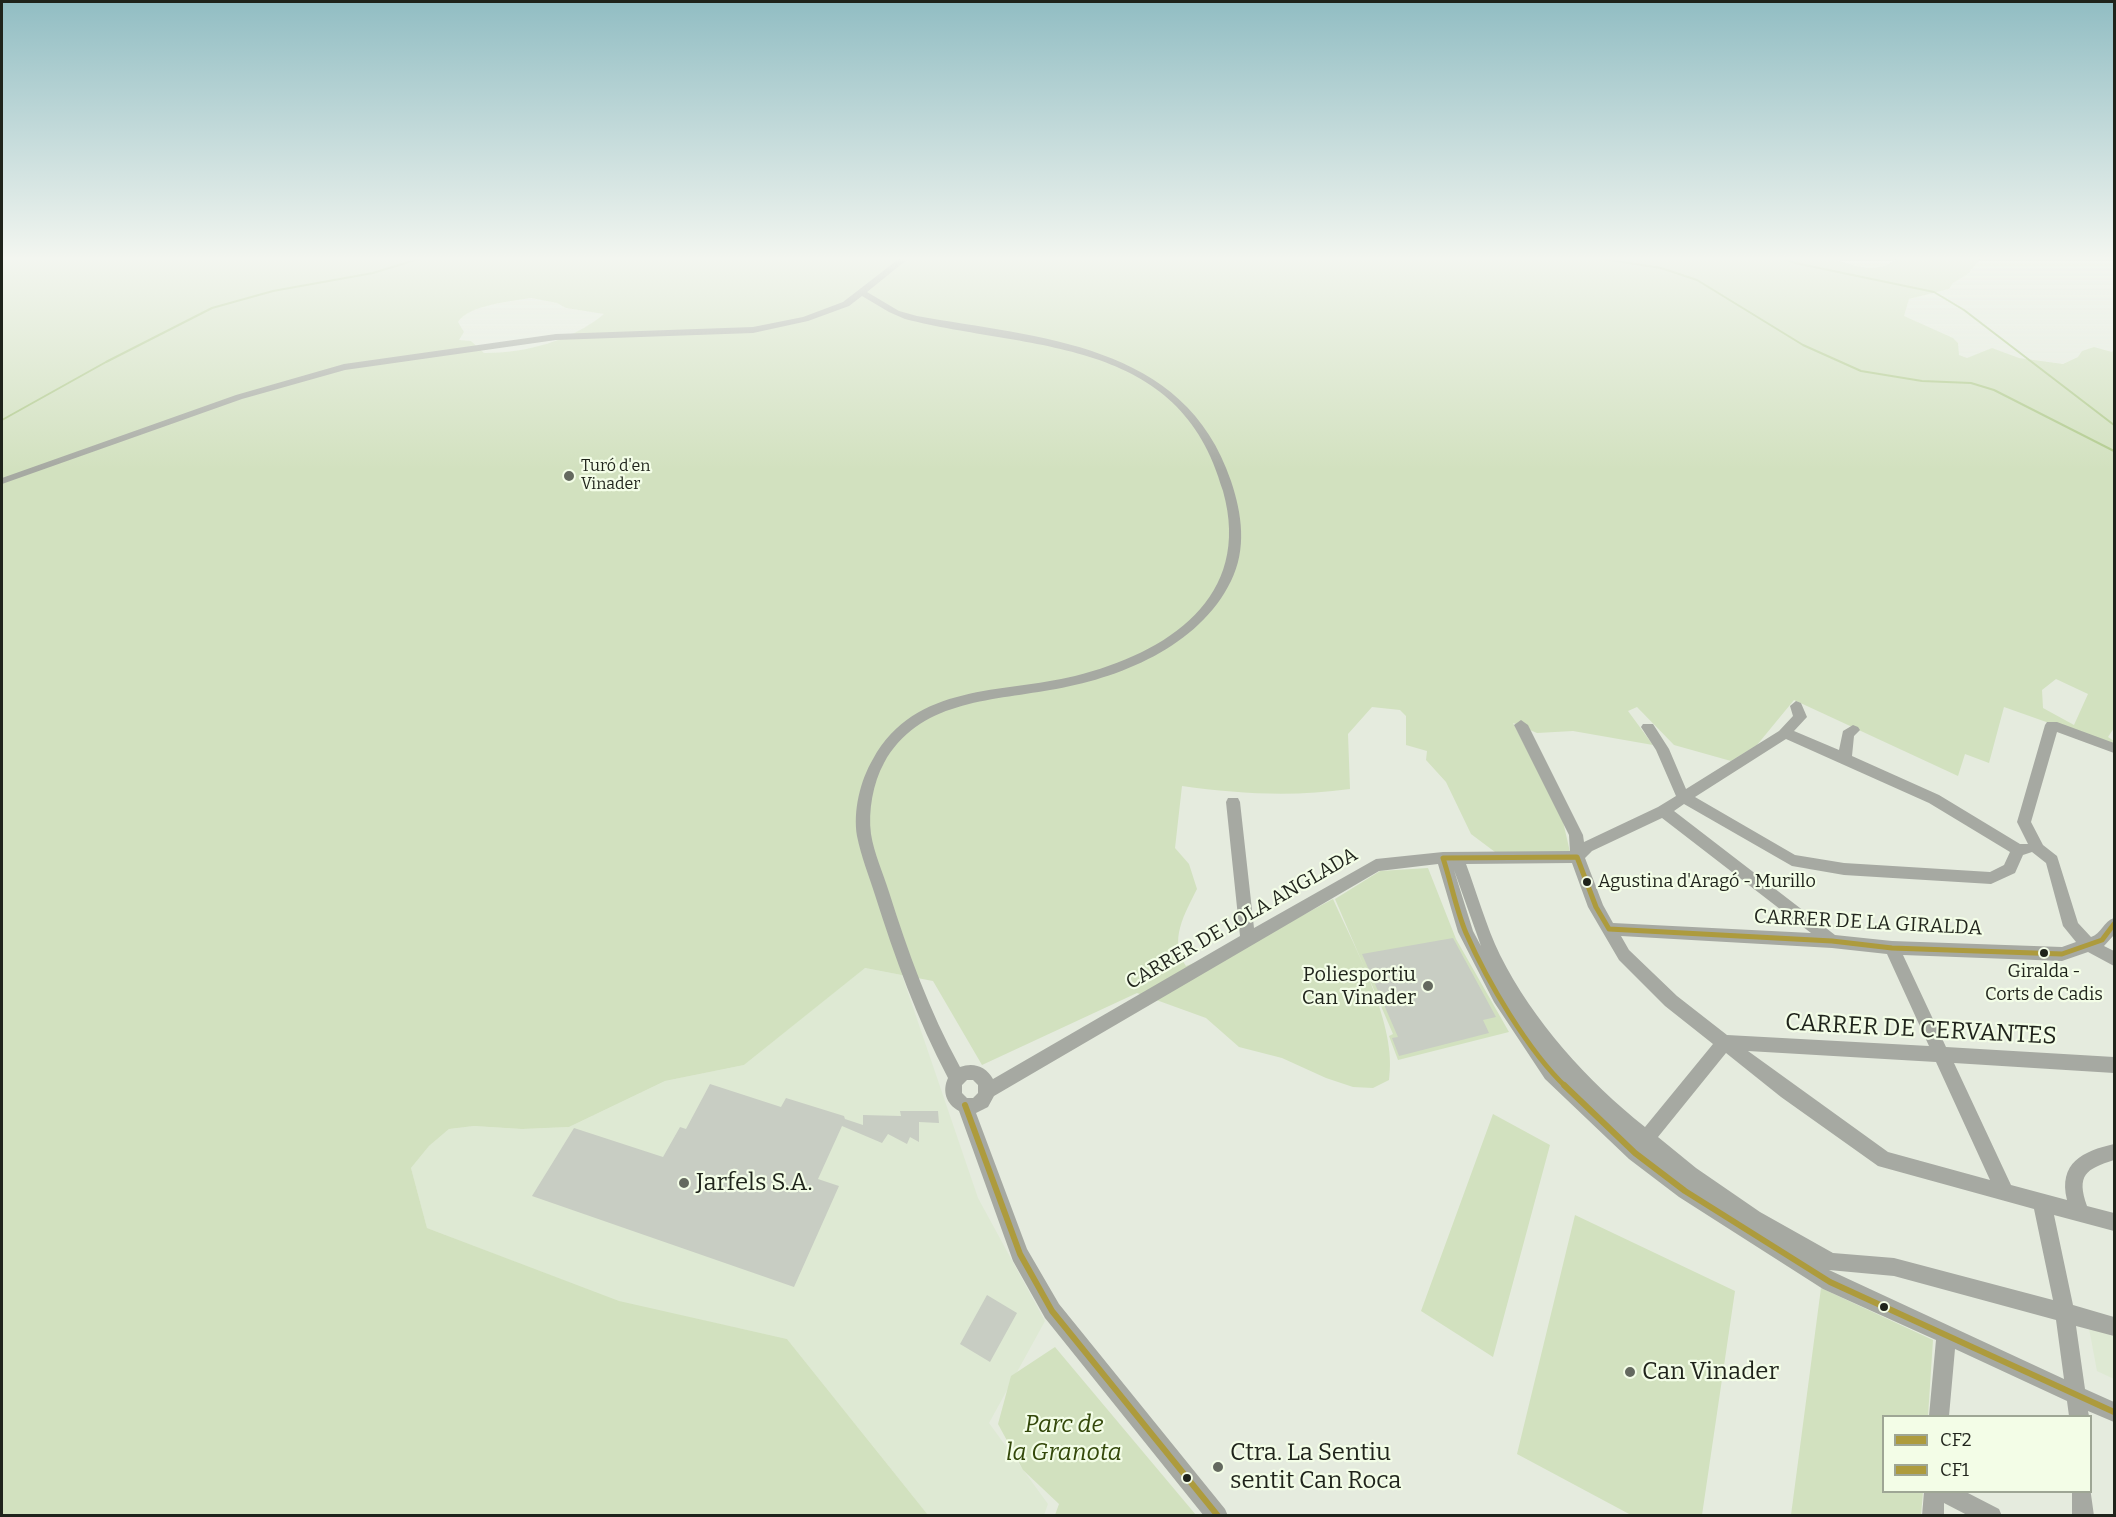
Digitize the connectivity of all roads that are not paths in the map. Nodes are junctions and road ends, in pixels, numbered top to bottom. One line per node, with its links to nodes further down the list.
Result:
1 (759, 329): 3 (street)
2 (973, 329): 28 (street)
3 (2, 481)
4 (1796, 706): 8 (street)
5 (1521, 725): 16 (street)
6 (1648, 727): 11 (street)
7 (1853, 730): 10 (street)
8 (1784, 734): 10 (street); 11 (street)
9 (2115, 748): 14 (street)
10 (1845, 758): 15 (street)
11 (1683, 797): 13 (street); 15 (street)
12 (1233, 802): 20 (street)
13 (1663, 811): 16 (street); 21 (street)
14 (2038, 849): 15 (street); 22 (street)
15 (2018, 850)
16 (1576, 857): 17 (street, CARRER DE LOLA ANGLADA); 19 (street)
17 (1450, 858): 20 (street, CARRER DE LOLA ANGLADA); 31 (street); 33 (street)
18 (2115, 924): 22 (street, CARRER DE LA GIRALDA)
19 (1609, 929): 21 (street, CARRER DE LA GIRALDA); 25 (street)
20 (1248, 940): 29 (street, CARRER DE LOLA ANGLADA)
21 (1832, 941): 23 (street, CARRER DE LA GIRALDA)
22 (2086, 943): 23 (street, CARRER DE LA GIRALDA); 24 (street)
23 (1892, 948): 26 (street)
24 (2115, 960)
25 (1725, 1042): 26 (street, CARRER DE CERVANTES); 31 (street); 34 (street)
26 (1942, 1057): 27 (street, CARRER DE CERVANTES); 34 (street)
27 (2115, 1065)
28 (957, 1078): 29 (street); 30 (street)
29 (987, 1091): 30 (street)
30 (965, 1105): 48 (street)
31 (1646, 1139): 33 (street); 38 (street)
32 (2115, 1152): 36 (street)
33 (1635, 1153): 40 (street)
34 (2005, 1193): 35 (street)
35 (2042, 1203): 36 (street); 38 (street)
36 (2080, 1212): 37 (street)
37 (2115, 1222)
38 (2065, 1312): 39 (street); 41 (street)
39 (2115, 1326)
40 (1946, 1336): 41 (street); 43 (street)
41 (2078, 1395): 42 (street); 44 (street)
42 (2115, 1412)
43 (1939, 1415)
44 (2079, 1415)
45 (1934, 1493): 49 (street)
46 (1949, 1493): 50 (street)
47 (2082, 1493): 51 (street)
48 (1218, 1515)
49 (1933, 1515)
50 (1992, 1515)
51 (2083, 1515)

